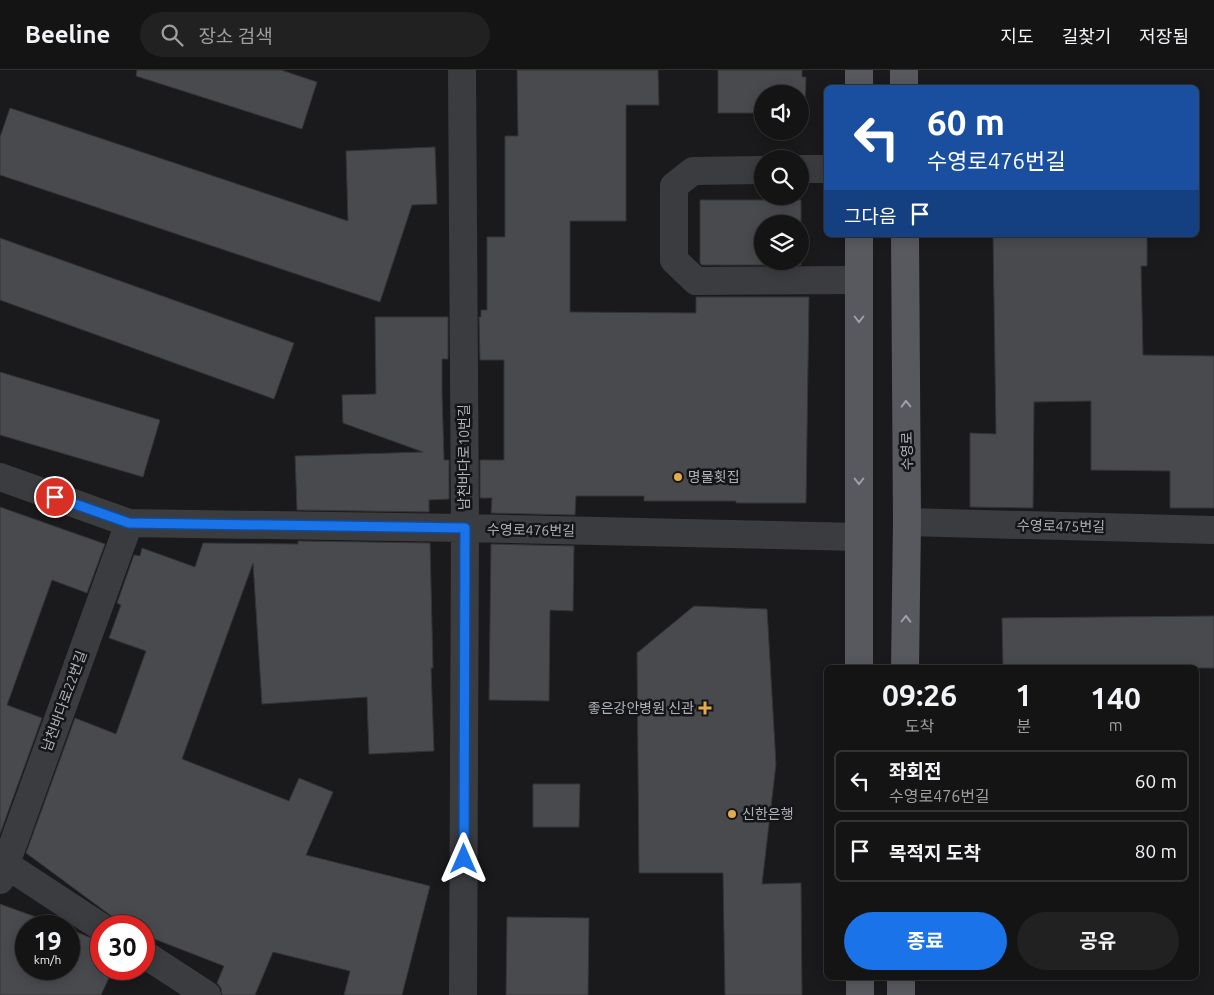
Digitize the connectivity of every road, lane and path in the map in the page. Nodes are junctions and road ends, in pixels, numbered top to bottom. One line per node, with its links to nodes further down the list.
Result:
1 (462, 70): 15 (street, 남천바다로10번길)
2 (860, 70): 4 (main road)
3 (904, 70): 5 (main road)
4 (859, 85)
5 (904, 85)
6 (809, 169): 7 (street)
7 (824, 169)
8 (754, 170): 11 (street)
9 (859, 237): 11 (main road)
10 (905, 237): 13 (main road, 수영로, one-way to 10)
11 (859, 280): 17 (main road, one-way to 17)
12 (0, 477): 14 (street, 수영로476번길)
13 (907, 522): 16 (street, 수영로475번길); 19 (main road, 수영로, one-way to 13)
14 (129, 523): 15 (street, 수영로476번길); 20 (street, 남천바다로22번길)
15 (465, 528): 17 (street, 수영로476번길); 26 (street, 남천바다로10번길)
16 (1214, 530)
17 (859, 537): 18 (main road)
18 (859, 665)
19 (905, 665)
20 (3, 872): 21 (street)
21 (90, 921)
22 (155, 961): 25 (street)
23 (860, 980): 27 (main road)
24 (901, 980): 28 (main road)
25 (207, 995)
26 (463, 995)
27 (860, 995)
28 (901, 995)

